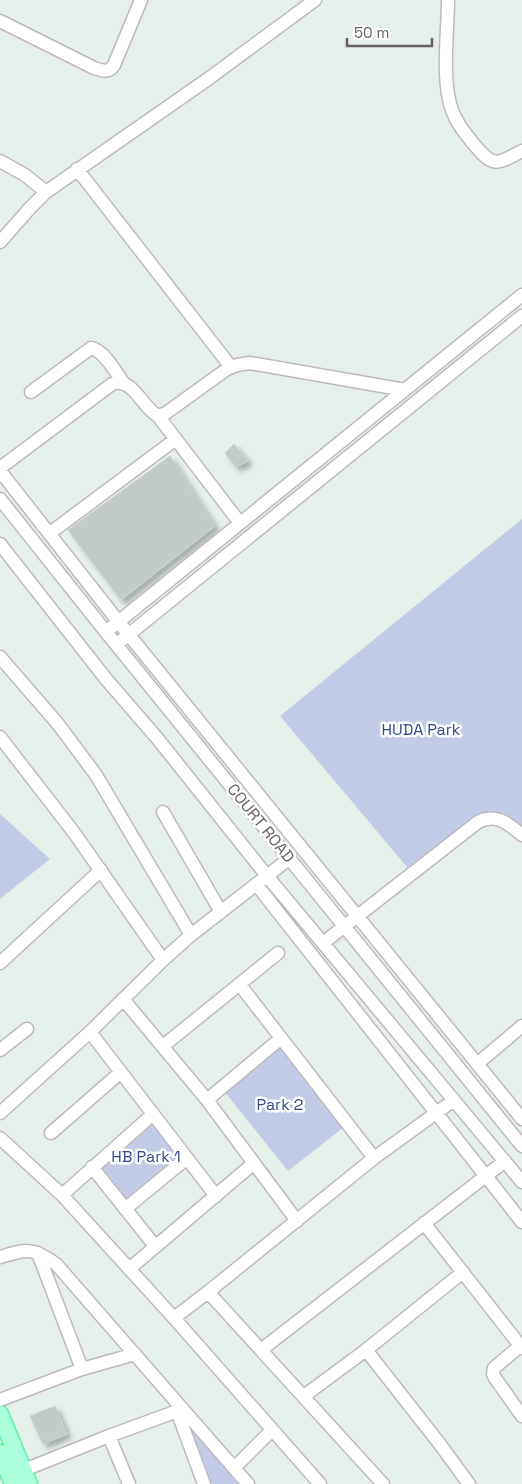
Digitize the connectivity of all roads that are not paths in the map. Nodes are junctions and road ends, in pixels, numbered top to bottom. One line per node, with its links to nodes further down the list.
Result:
1 (141, 0): 4 (street)
2 (315, 0): 7 (street)
3 (448, 0): 5 (street)
4 (0, 21)
5 (522, 151)
6 (0, 161): 8 (street)
7 (77, 170): 8 (street); 12 (street)
8 (46, 192): 9 (street)
9 (2, 235)
10 (522, 295): 14 (street)
11 (522, 316): 25 (street)
12 (231, 366): 14 (street); 16 (street)
13 (124, 384): 15 (street); 16 (street); 18 (street)
14 (405, 390): 20 (street)
15 (31, 392)
16 (158, 416): 17 (street)
17 (176, 440): 20 (street); 21 (street)
18 (0, 469): 21 (street)
19 (0, 499): 24 (street, COURT ROAD)
20 (240, 523): 23 (street)
21 (50, 533): 23 (street)
22 (0, 544): 33 (street)
23 (118, 622): 24 (street); 25 (street)
24 (106, 632): 26 (street, COURT ROAD)
25 (129, 635): 26 (street); 36 (street)
26 (117, 645): 31 (street, COURT ROAD)
27 (0, 657): 38 (street)
28 (0, 737): 32 (street)
29 (163, 812): 35 (street)
30 (522, 835): 36 (street)
31 (290, 858): 33 (street); 37 (street, COURT ROAD)
32 (101, 870): 41 (street); 42 (street)
33 (267, 876): 34 (street); 39 (street)
34 (256, 884): 35 (street); 56 (street)
35 (221, 912): 38 (street)
36 (357, 916): 37 (street); 51 (street)
37 (344, 926): 39 (street); 61 (street, COURT ROAD)
38 (192, 935): 41 (street)
39 (323, 943): 54 (street)
40 (278, 953): 43 (street)
41 (163, 960): 44 (street)
42 (0, 964)
43 (240, 985): 48 (street); 49 (street)
44 (123, 999): 47 (street); 49 (street)
45 (522, 1026): 51 (street)
46 (27, 1029): 50 (street)
47 (90, 1032): 52 (street); 55 (street)
48 (280, 1039): 53 (street); 63 (street)
49 (163, 1046): 53 (street)
50 (0, 1050)
51 (477, 1064): 58 (street)
52 (121, 1072): 57 (street); 59 (street)
53 (207, 1100): 65 (street)
54 (454, 1100): 56 (street); 64 (street)
55 (0, 1113)
56 (436, 1113): 63 (street); 67 (street)
57 (154, 1114): 62 (street); 66 (street)
58 (522, 1119)
59 (51, 1132)
60 (0, 1138): 69 (street)
61 (522, 1146)
62 (187, 1158): 70 (street); 71 (street)
63 (374, 1158): 72 (street)
64 (505, 1161): 67 (street); 68 (street)
65 (254, 1163): 70 (street); 72 (street)
66 (92, 1167): 69 (street); 71 (street)
67 (486, 1176): 73 (street); 74 (street)
68 (522, 1182)
69 (62, 1195): 78 (street)
70 (216, 1196): 75 (street)
71 (125, 1209): 75 (street)
72 (297, 1220): 80 (street)
73 (522, 1222)
74 (424, 1223): 79 (street); 83 (street)
75 (155, 1246): 78 (street)
76 (38, 1253): 77 (street); 85 (street); 86 (street)
77 (0, 1257)
78 (129, 1270): 81 (street)
79 (463, 1272): 82 (street); 84 (street)
80 (208, 1292): 81 (street); 83 (street)
81 (174, 1318): 92 (street)
82 (521, 1347): 91 (street)
83 (261, 1350): 87 (street)
84 (366, 1350): 87 (street); 103 (street)
85 (135, 1354): 86 (street); 89 (street)
86 (82, 1369): 88 (street)
87 (304, 1396): 102 (street)
88 (0, 1400)
89 (180, 1410): 93 (street); 95 (street); 99 (street)
90 (0, 1414): 96 (main road)
91 (522, 1416)
92 (272, 1430): 95 (street); 101 (street)
93 (108, 1436): 96 (street); 98 (street)
94 (0, 1453): 97 (main road)
95 (234, 1468): 100 (street)
96 (27, 1477)
97 (13, 1484)
98 (129, 1484)
99 (204, 1484)
100 (248, 1484)
101 (320, 1484)
102 (384, 1484)
103 (469, 1484)

